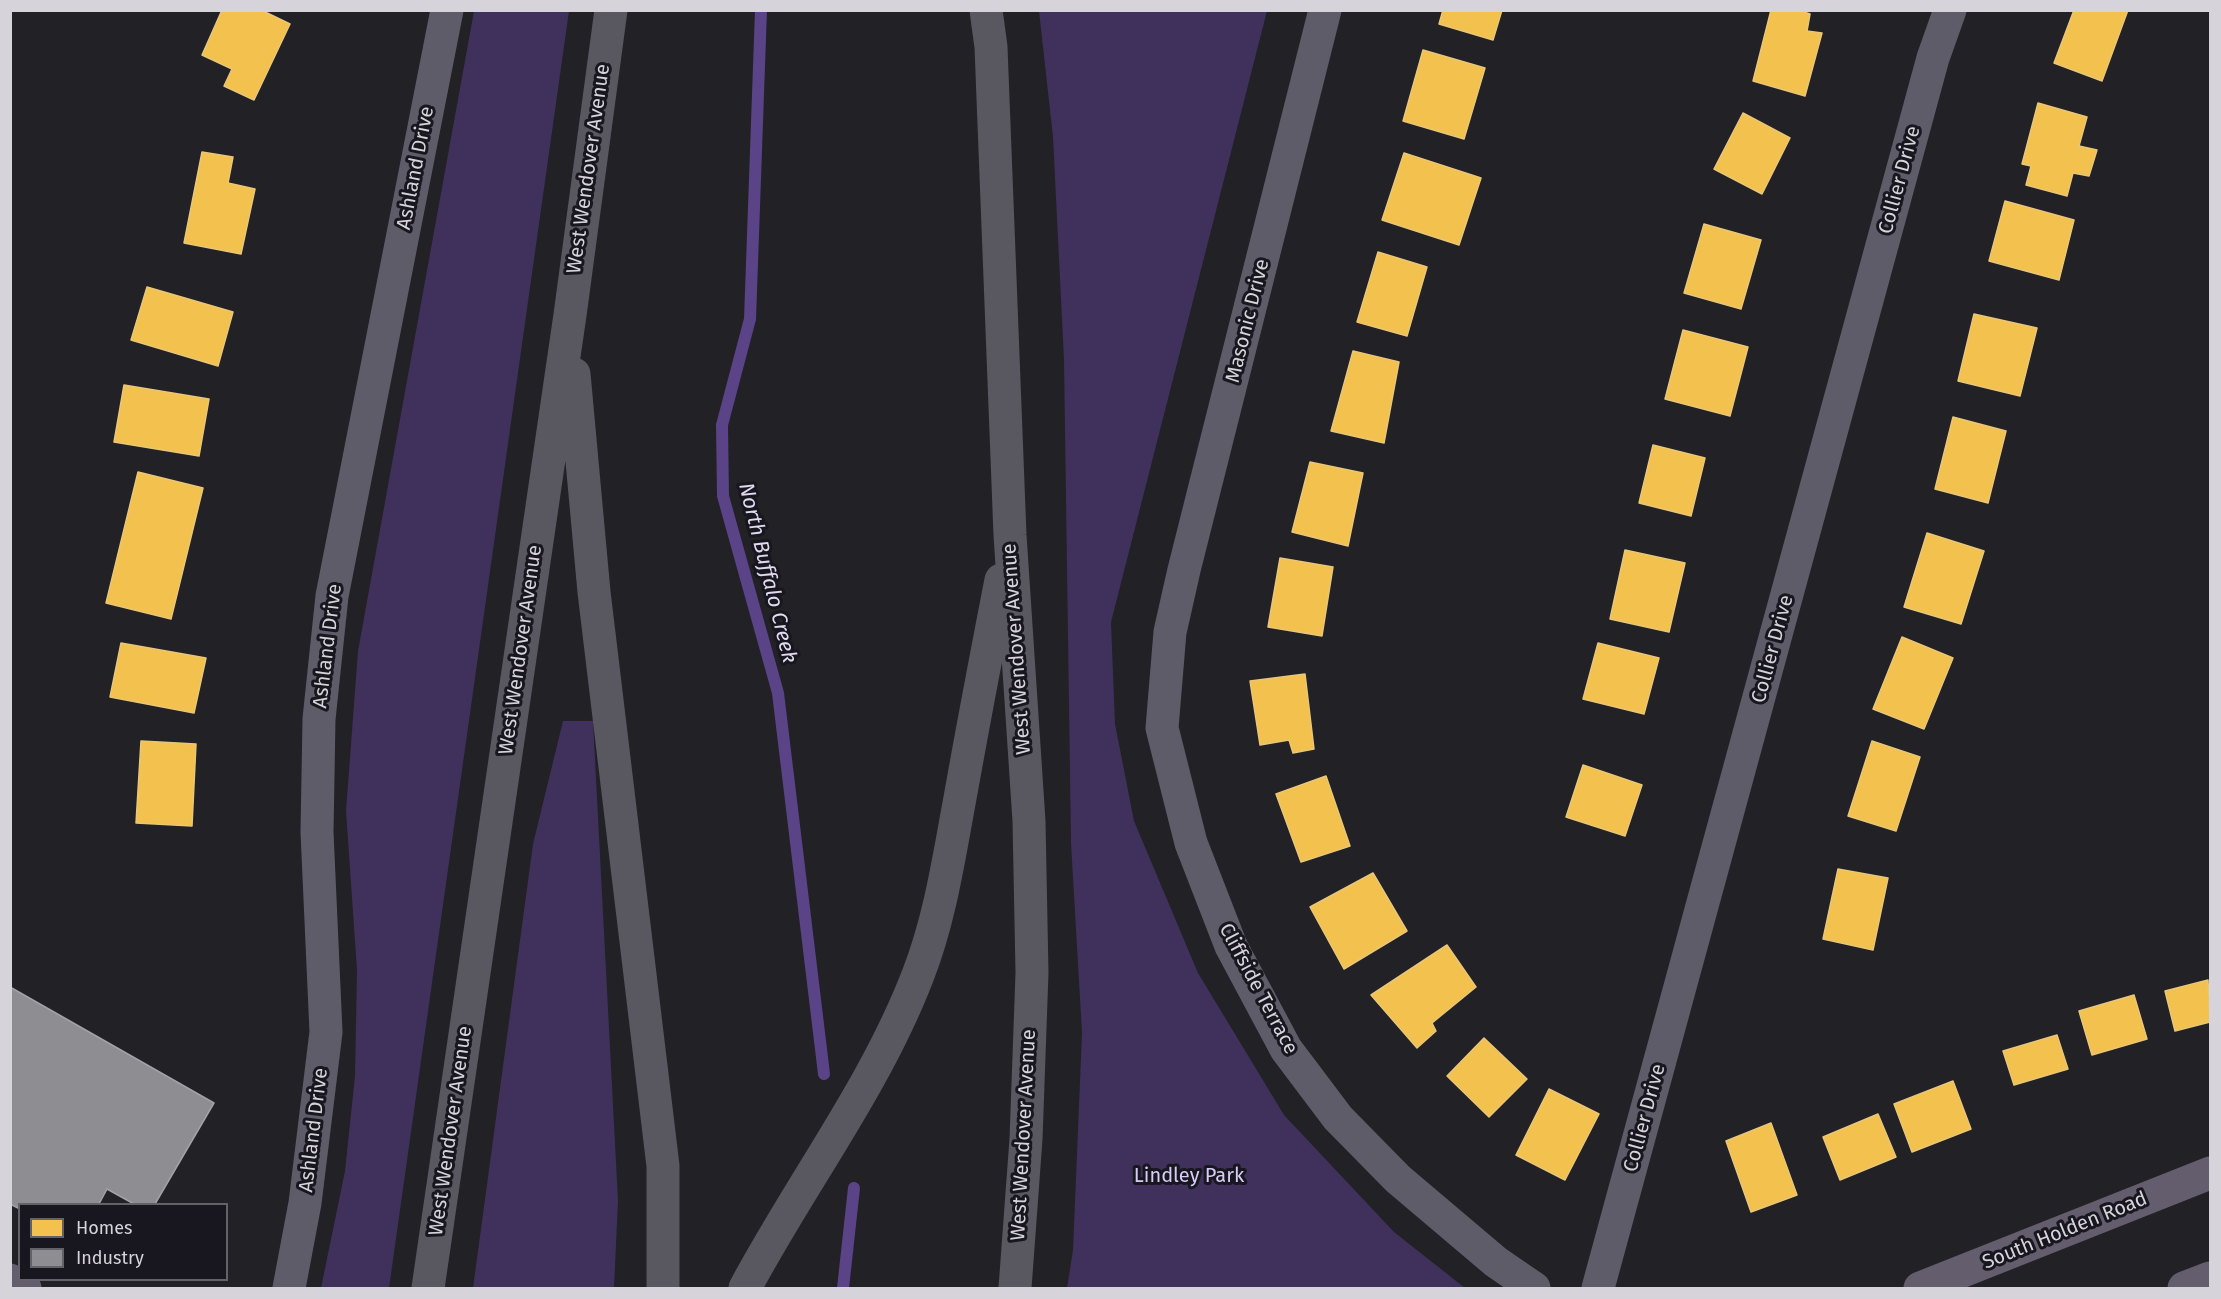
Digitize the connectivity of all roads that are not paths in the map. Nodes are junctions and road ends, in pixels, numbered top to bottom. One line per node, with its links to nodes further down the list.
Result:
1 (447, 10): 13 (street, Ashland Drive)
2 (611, 10): 6 (highway, West Wendover Avenue)
3 (986, 10): 7 (highway, West Wendover Avenue)
4 (1325, 10): 8 (street, Masonic Drive)
5 (1950, 10): 19 (street, Collier Drive)
6 (570, 315): 14 (highway, West Wendover Avenue); 15 (highway)
7 (1010, 535): 16 (highway); 17 (highway, West Wendover Avenue)
8 (1170, 632): 18 (street, Cliffside Terrace)
9 (2211, 1173): 20 (main road, South Holden Road)
10 (2211, 1278): 21 (main road)
11 (10, 1280): 12 (main road)
12 (25, 1288)
13 (289, 1288)
14 (428, 1288)
15 (663, 1288)
16 (745, 1288)
17 (1015, 1288)
18 (1534, 1288)
19 (1598, 1288)
20 (1920, 1288)
21 (2184, 1288)

